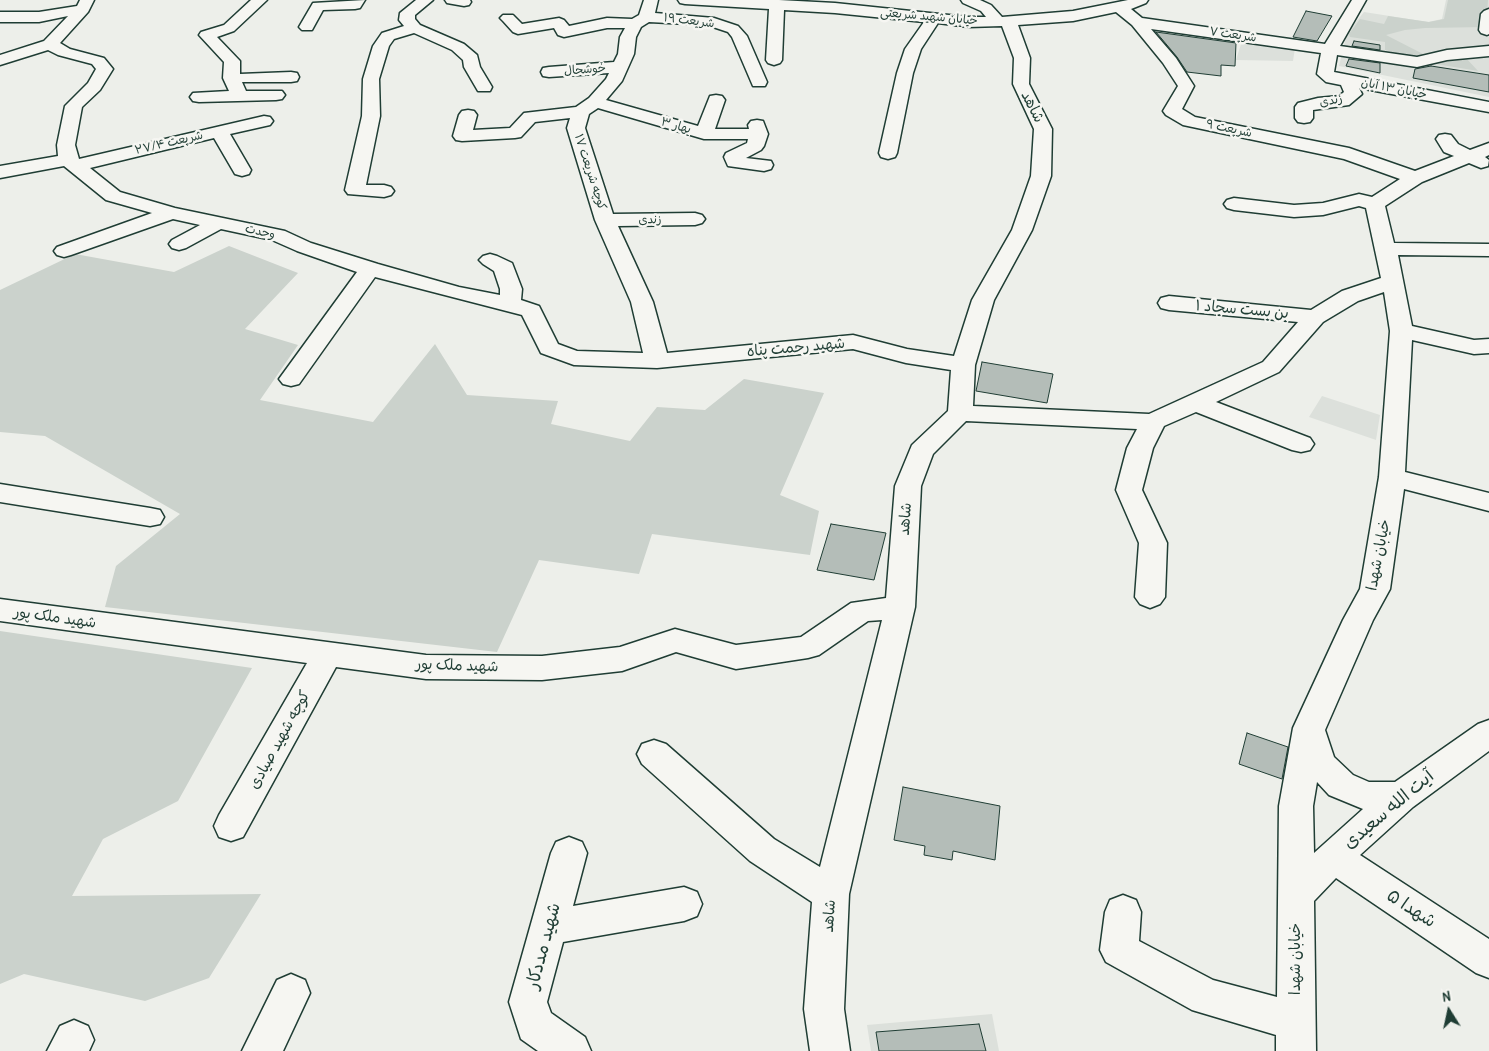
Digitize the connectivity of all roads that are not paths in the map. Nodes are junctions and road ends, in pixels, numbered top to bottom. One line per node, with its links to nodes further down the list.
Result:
1 (260, 0): 33 (street)
2 (358, 0): 19 (street)
3 (426, 0): 20 (street)
4 (685, 0): 8 (street, خیابان شهید شریعتی)
5 (968, 0): 17 (street)
6 (1141, 0): 11 (street, خیابان شهید شریعتی)
7 (1359, 0): 25 (street)
8 (728, 1): 9 (street, خیابان شهید شریعتی)
9 (770, 2): 16 (street, خیابان شهید شریعتی); 28 (street)
10 (85, 5): 14 (street); 22 (street)
11 (1118, 7): 17 (street, خیابان شهید شریعتی); 18 (street, شریعت ۹)
12 (644, 14): 15 (street, شریعت ۱۹); 30 (street); 35 (street, شریعت ۱۹)
13 (1489, 14): 21 (street)
14 (0, 17)
15 (508, 18)
16 (934, 18): 17 (street, خیابان شهید شریعتی); 50 (street)
17 (1004, 22): 78 (street, شاهد)
18 (1137, 22): 25 (street, شریعت ۷); 57 (street, شریعت ۹)
19 (307, 27)
20 (415, 28): 36 (street); 58 (street)
21 (1488, 30)
22 (50, 44): 27 (street); 52 (street)
23 (1489, 51): 24 (street)
24 (1462, 53): 25 (street); 29 (street)
25 (1328, 56): 26 (street); 34 (street, خیابان ۱۳ آبان)
26 (1293, 59)
27 (0, 60)
28 (774, 60)
29 (1480, 67)
30 (620, 68): 31 (street, خوشحال); 41 (street)
31 (549, 72)
32 (291, 77): 33 (street)
33 (231, 78): 37 (street)
34 (1348, 81): 42 (street, خیابان ۱۳ آبان); 44 (street, زندی)
35 (759, 82)
36 (484, 87)
37 (240, 95): 38 (street); 39 (street)
38 (276, 95)
39 (199, 97)
40 (716, 100): 48 (street)
41 (588, 107): 43 (street); 48 (street, بهار ۳); 63 (street, کوچه شریعت ۱۷)
42 (1489, 107)
43 (468, 115)
44 (1304, 118)
45 (264, 121): 46 (street, شریعت ۲۷/۴)
46 (219, 132): 52 (street, شریعت ۲۷/۴); 55 (street)
47 (1445, 139): 51 (street)
48 (701, 140): 53 (street)
49 (1489, 149): 51 (street)
50 (888, 153)
51 (1470, 156): 54 (street); 57 (street)
52 (71, 163): 56 (street, شریعت ۲۷/۴); 61 (street, وحدت)
53 (764, 165)
54 (1489, 166)
55 (242, 170)
56 (0, 172)
57 (1415, 178): 60 (street)
58 (384, 191)
59 (1234, 204): 60 (street)
60 (1375, 204): 66 (street, خیابان شهدا)
61 (172, 213): 64 (street, وحدت); 68 (street)
62 (695, 219): 63 (street, زندی)
63 (605, 220): 77 (street, کوچه شریعت ۱۷)
64 (218, 222): 65 (street); 70 (street, وحدت)
65 (179, 244)
66 (1385, 249): 67 (street); 71 (street, خیابان شهدا)
67 (1489, 250)
68 (64, 251)
69 (490, 260): 73 (street)
70 (370, 269): 73 (street, وحدت); 79 (street)
71 (1393, 281): 74 (street); 75 (street, خیابان شهدا)
72 (1169, 303): 74 (street, بن بست سجاد ۱)
73 (510, 304): 77 (street, وحدت)
74 (1315, 317): 80 (street)
75 (1401, 331): 76 (street); 84 (street, خیابان شهدا)
76 (1489, 346)
77 (657, 360): 78 (street, شهید رحمت پناه)
78 (963, 365): 81 (street, شاهد)
79 (291, 379)
80 (1195, 404): 82 (street); 83 (street)
81 (960, 413): 82 (street); 89 (street, شاهد)
82 (1154, 421): 88 (street)
83 (1300, 444)
84 (1392, 477): 86 (street); 92 (street, خیابان شهدا)
85 (0, 493): 87 (street)
86 (1489, 502)
87 (150, 517)
88 (1150, 597)
89 (900, 607): 91 (street, شهید ملک پور); 99 (street, شاهد)
90 (0, 610): 91 (street, شهید ملک پور)
91 (328, 654): 96 (street, کوچه شهید صیادی)
92 (1309, 728): 95 (street); 100 (street, خیابان شهدا)
93 (1489, 733): 95 (street, آیت الله سعیدی)
94 (654, 754): 99 (street)
95 (1401, 797): 98 (street, آیت الله سعیدی)
96 (232, 826)
97 (569, 853): 103 (street, شهید مددکار)
98 (1333, 858): 100 (street, آیت الله سعیدی); 104 (street, شهدا ۵)
99 (831, 894): 109 (street, شاهد)
100 (1296, 896): 106 (street, خیابان شهدا)
101 (684, 904): 103 (street)
102 (1123, 912): 106 (street)
103 (549, 927): 108 (street, شهید مددکار)
104 (1489, 960)
105 (291, 993): 107 (street)
106 (1296, 1036)
107 (262, 1051)
108 (571, 1051)
109 (830, 1051)

